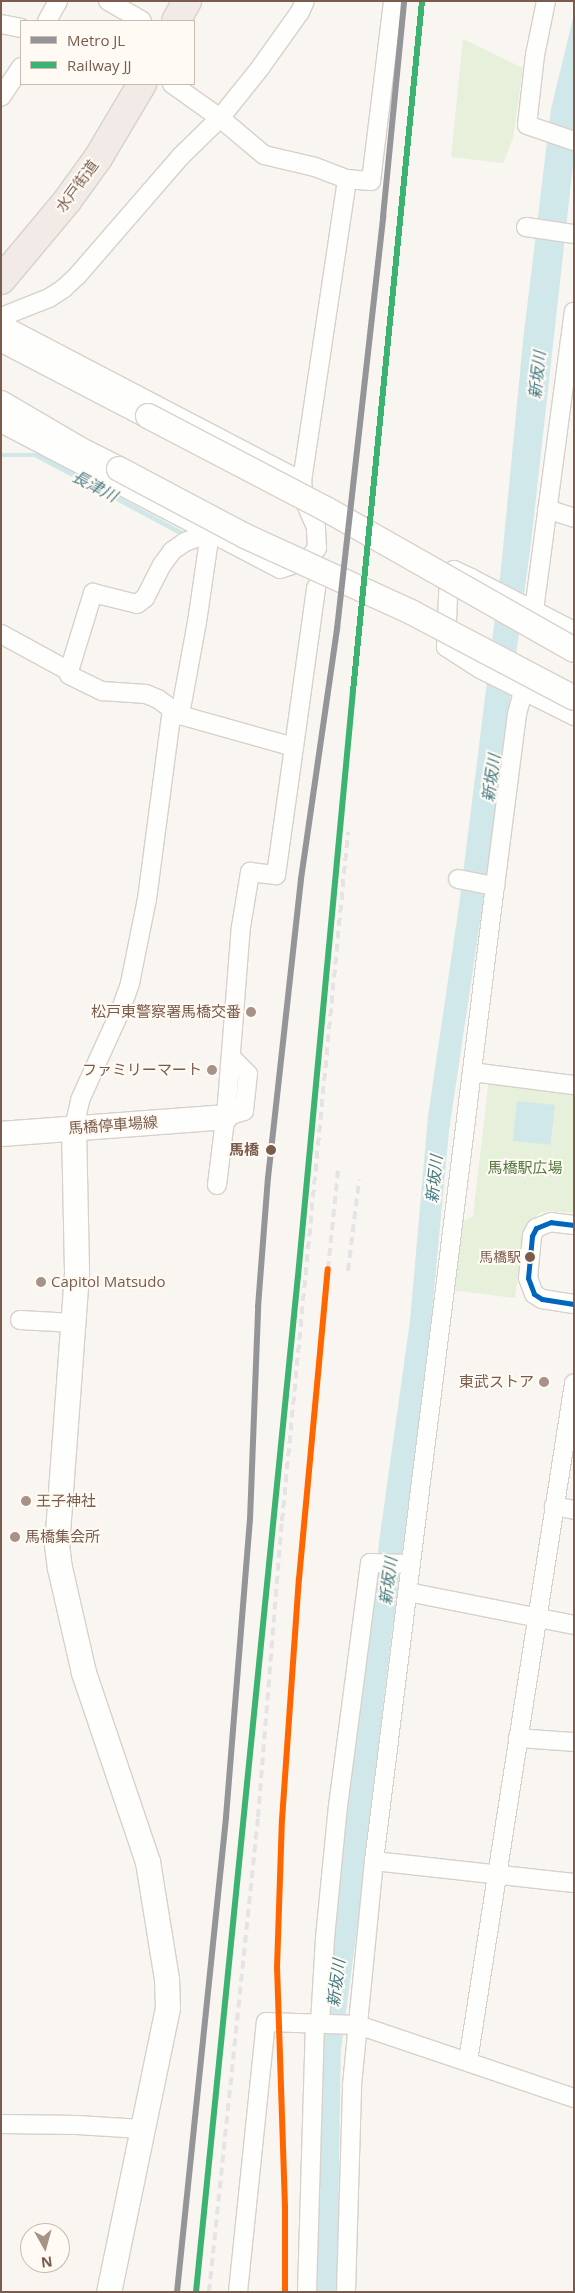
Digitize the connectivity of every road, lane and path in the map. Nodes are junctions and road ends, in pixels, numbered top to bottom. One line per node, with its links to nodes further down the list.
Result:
1 (58, 1): 7 (street)
2 (108, 1): 8 (street)
3 (187, 1): 9 (highway)
4 (305, 1): 16 (street)
5 (393, 1): 18 (street)
6 (546, 1): 17 (street)
7 (48, 20)
8 (140, 20)
9 (177, 20)
10 (1, 24): 11 (street)
11 (20, 28)
12 (20, 68): 15 (street)
13 (141, 85): 21 (highway, 水戸街道)
14 (173, 85): 16 (street)
15 (1, 97)
16 (220, 118): 18 (street); 22 (street)
17 (574, 140)
18 (347, 179): 29 (street)
19 (526, 227): 20 (street)
20 (574, 234)
21 (1, 280)
22 (1, 317)
23 (573, 321): 27 (street)
24 (1, 326): 29 (street)
25 (1, 339): 37 (street, bridge)
26 (1, 403): 40 (street, bridge)
27 (567, 417): 30 (street)
28 (1, 423): 32 (street)
29 (302, 481): 32 (street)
30 (547, 509): 31 (street); 34 (street)
31 (574, 518)
32 (210, 533): 36 (street); 41 (street)
33 (316, 588): 43 (street)
34 (534, 610): 35 (street); 39 (street)
35 (574, 631)
36 (1, 634)
37 (574, 650)
38 (69, 676): 41 (street)
39 (523, 690): 42 (street); 45 (street)
40 (574, 698)
41 (176, 712): 43 (street); 49 (street)
42 (574, 716)
43 (294, 747): 48 (street)
44 (458, 880): 45 (street)
45 (495, 886): 46 (street)
46 (472, 1072): 47 (street); 59 (street)
47 (574, 1085)
48 (225, 1117): 49 (street, 馬橋停車場線); 51 (street)
49 (74, 1127): 50 (street, 馬橋停車場線); 55 (street)
50 (1, 1134)
51 (217, 1185)
52 (574, 1225): 53 (street)
53 (574, 1304)
54 (20, 1320): 55 (street)
55 (74, 1323): 73 (street)
56 (573, 1390): 57 (street)
57 (554, 1506): 58 (street); 61 (street)
58 (574, 1510)
59 (411, 1564): 60 (street); 68 (street)
60 (408, 1592): 61 (street); 65 (street)
61 (538, 1617): 62 (street); 63 (street)
62 (574, 1625)
63 (518, 1738): 64 (street); 66 (street)
64 (574, 1742)
65 (374, 1861): 66 (street); 69 (street)
66 (498, 1873): 67 (street); 70 (street)
67 (574, 1883)
68 (317, 2023): 69 (street); 75 (street); 76 (street)
69 (354, 2025): 70 (street); 77 (street)
70 (468, 2061): 71 (street)
71 (574, 2098)
72 (1, 2124): 73 (street)
73 (142, 2129): 74 (street)
74 (109, 2292)
75 (238, 2292)
76 (307, 2292)
77 (346, 2292)

